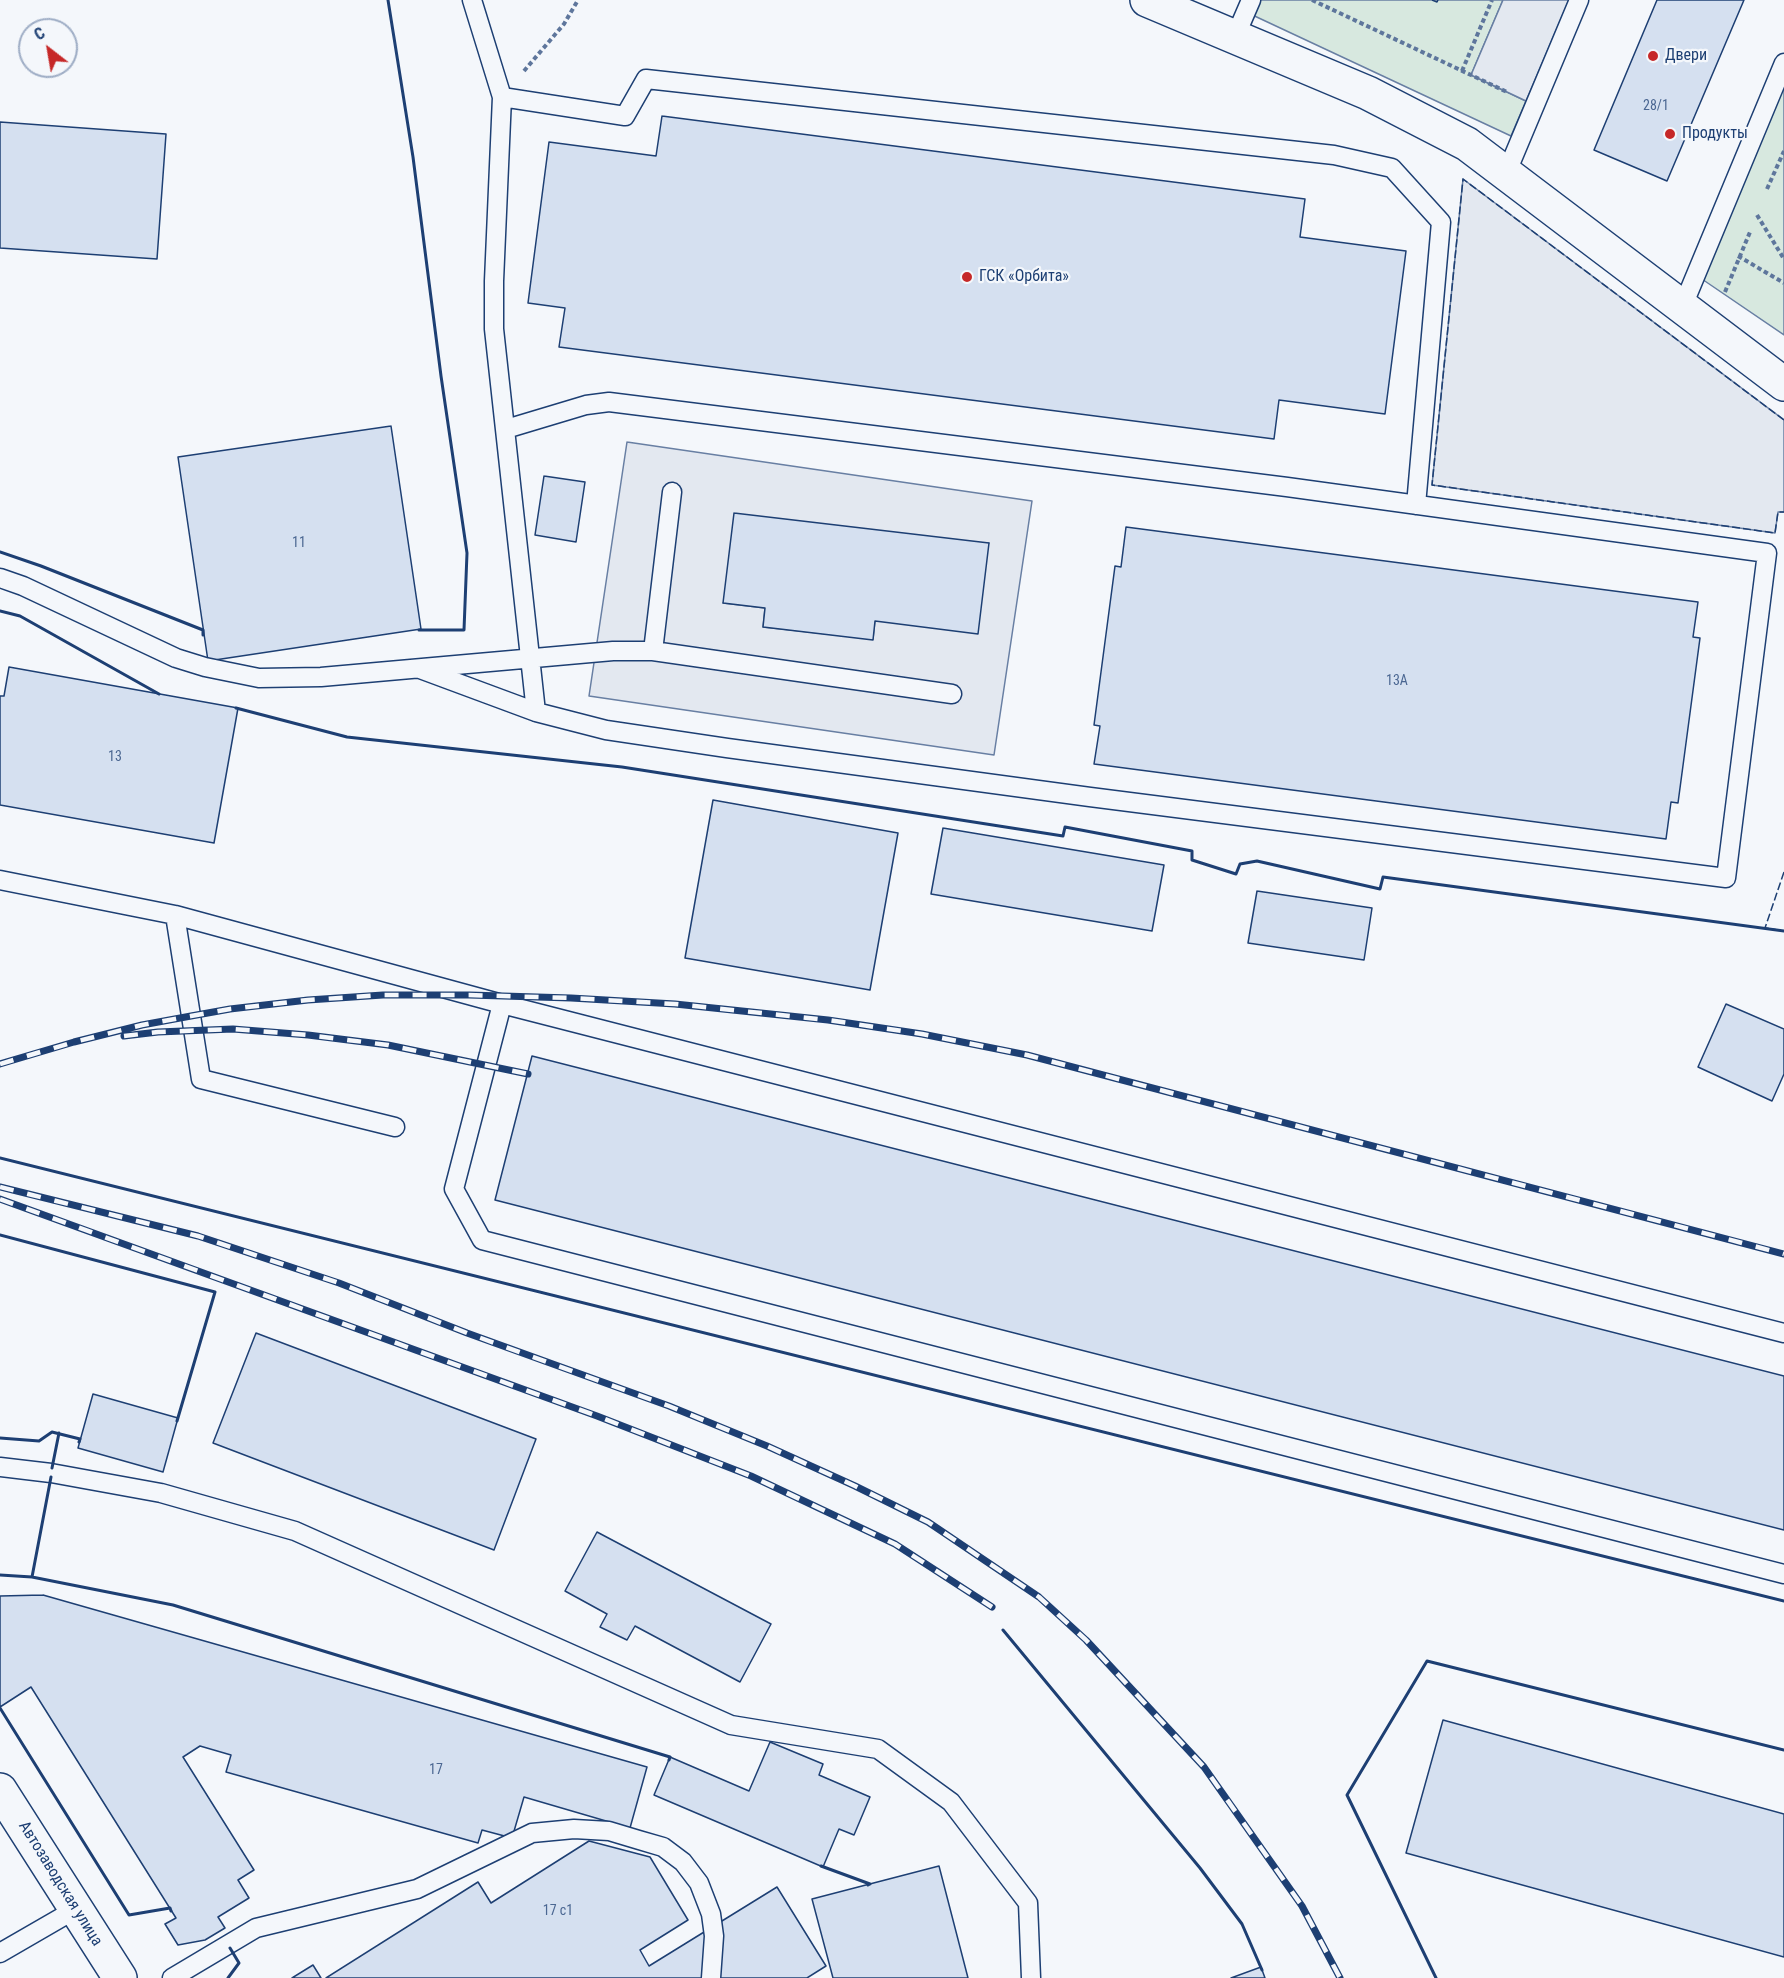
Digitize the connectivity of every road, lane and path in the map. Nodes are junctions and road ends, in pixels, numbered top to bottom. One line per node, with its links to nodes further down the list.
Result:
1 (472, 0): 11 (lane)
2 (578, 0): 11 (path)
3 (1147, 0): 8 (street)
4 (1251, 0): 8 (lane)
5 (1312, 0): 10 (path)
6 (1492, 0): 10 (path)
7 (1579, 0): 12 (lane)
8 (1235, 37): 14 (street)
9 (1784, 63): 16 (lane)
10 (1461, 71): 12 (path)
11 (502, 97): 23 (lane); 25 (lane)
12 (1535, 105): 14 (lane)
13 (1784, 151): 15 (path)
14 (1506, 174): 20 (street)
15 (1766, 194)
16 (1711, 239): 17 (path); 20 (lane)
17 (1740, 256): 18 (path); 19 (path); 21 (path)
18 (1784, 259)
19 (1784, 283)
20 (1682, 308): 21 (street)
21 (1710, 328): 22 (street)
22 (1784, 384)
23 (506, 429): 25 (lane); 28 (lane)
24 (672, 492): 27 (lane)
25 (1416, 505): 31 (lane)
26 (0, 578): 29 (lane)
27 (653, 651): 28 (lane); 30 (lane)
28 (531, 659): 29 (lane); 31 (lane)
29 (420, 669): 31 (lane)
30 (952, 694)
31 (536, 712)
32 (0, 880): 33 (lane)
33 (176, 915): 34 (lane); 35 (lane)
34 (502, 1004): 36 (lane); 38 (lane)
35 (395, 1127)
36 (1784, 1333)
37 (0, 1467): 45 (lane)
38 (1784, 1574)
39 (0, 1790): 40 (street, Автозаводская улица)
40 (76, 1909): 41 (lane); 42 (street, Автозаводская улица)
41 (0, 1953)
42 (120, 1978)
43 (172, 1978): 44 (lane)
44 (711, 1978)
45 (1031, 1978)

